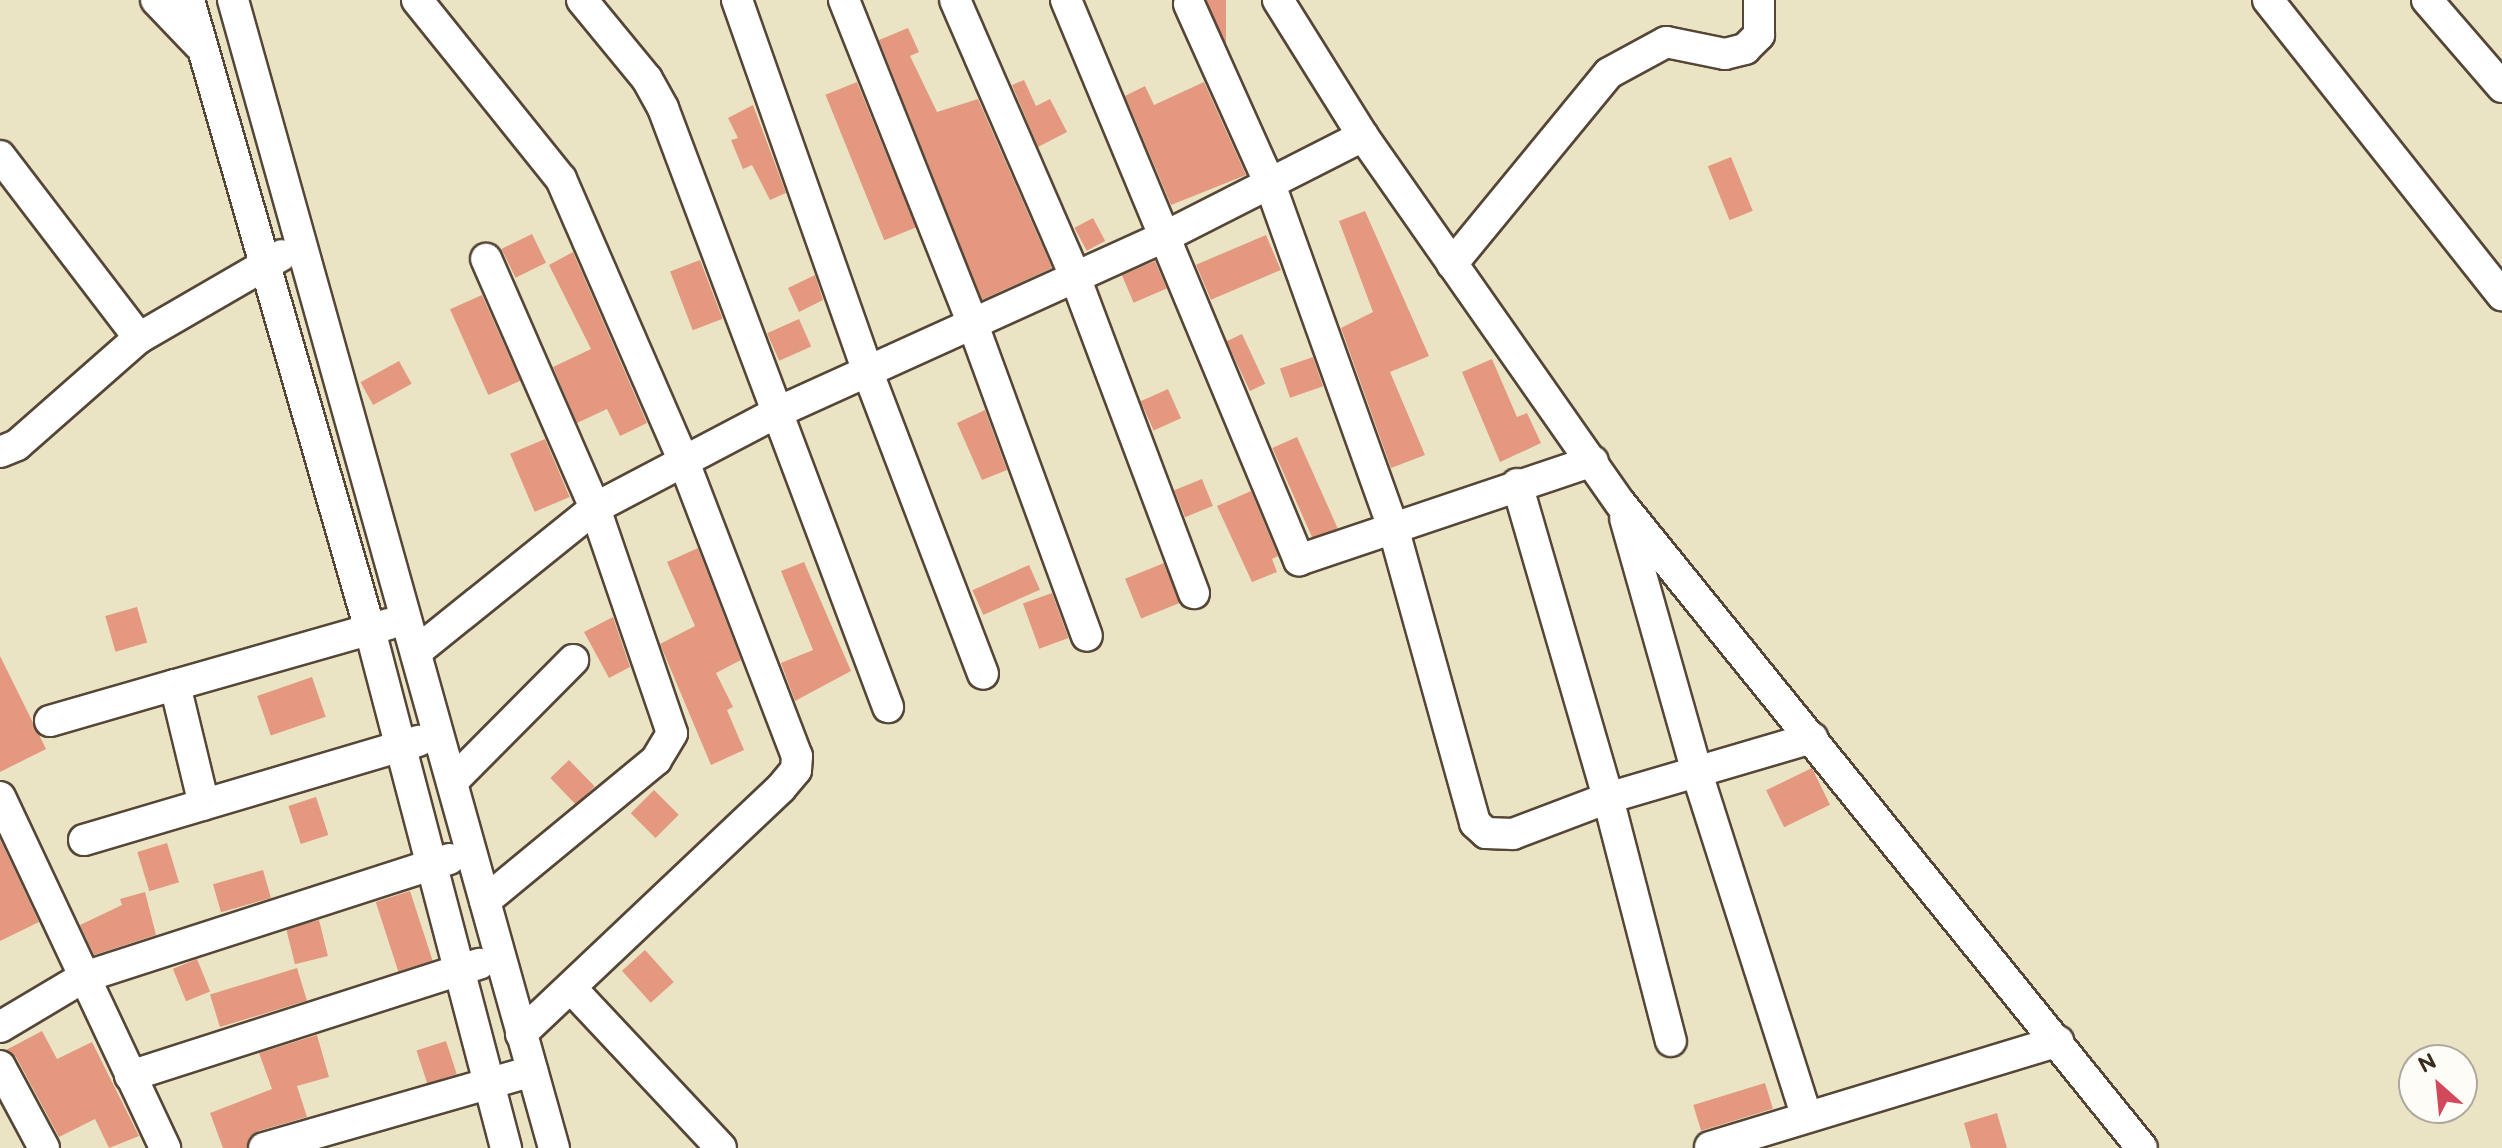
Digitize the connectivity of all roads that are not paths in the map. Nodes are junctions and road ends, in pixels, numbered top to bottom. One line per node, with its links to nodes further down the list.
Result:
1 (156, 0): 15 (street)
2 (189, 0): 15 (street)
3 (233, 0): 17 (street)
4 (417, 0): 34 (street)
5 (582, 0): 31 (street)
6 (737, 0): 30 (street)
7 (844, 0): 28 (street)
8 (955, 0): 26 (street)
9 (1066, 0): 21 (street)
10 (1278, 0): 18 (street)
11 (1759, 0): 25 (street)
12 (2268, 0): 27 (street)
13 (2427, 0): 16 (street)
14 (1189, 4): 20 (street)
15 (203, 50): 17 (street); 24 (street)
16 (2502, 87)
17 (261, 104): 22 (street)
18 (1363, 136): 20 (street); 25 (street)
19 (0, 156): 29 (street)
20 (1270, 184): 21 (street); 38 (street)
21 (1166, 236): 26 (street); 38 (street)
22 (300, 244): 24 (street); 40 (street)
23 (486, 259): 37 (street)
24 (266, 264): 29 (street); 41 (street)
25 (1452, 264): 33 (street)
26 (1074, 274): 28 (street); 39 (street)
27 (2502, 295)
28 (972, 322): 30 (street); 42 (street)
29 (139, 338): 32 (street)
30 (867, 370): 31 (street); 45 (street)
31 (778, 412): 34 (street); 47 (street)
32 (0, 452)
33 (1593, 461): 35 (street); 36 (street)
34 (684, 462): 37 (street); 64 (street)
35 (1517, 484): 38 (street); 55 (street)
36 (1621, 504): 50 (street); 52 (street)
37 (595, 508): 43 (street); 60 (street)
38 (1393, 527): 55 (street)
39 (1194, 593)
40 (407, 620): 41 (street); 43 (street)
41 (370, 630): 46 (street); 51 (street)
42 (1087, 636)
43 (416, 652): 49 (street)
44 (573, 660): 53 (street)
45 (983, 674)
46 (175, 685): 48 (street); 56 (street)
47 (888, 707)
48 (50, 721)
49 (437, 735): 51 (street); 53 (street)
50 (1812, 738): 52 (street); 68 (street)
51 (401, 746): 56 (street); 59 (street)
52 (1697, 773): 55 (street); 74 (street)
53 (452, 782): 58 (street)
54 (0, 797): 63 (street)
55 (1608, 798): 67 (street)
56 (204, 805): 57 (street)
57 (84, 840)
58 (470, 852): 59 (street); 60 (street)
59 (432, 864): 62 (street); 63 (street)
60 (485, 901): 61 (street)
61 (499, 958): 62 (street); 66 (street)
62 (461, 970): 71 (street); 72 (street)
63 (84, 977): 65 (street); 71 (street)
64 (571, 988): 66 (street); 81 (street)
65 (0, 1027)
66 (521, 1034): 70 (street)
67 (1671, 1041)
68 (2058, 1041): 73 (street); 74 (street)
69 (0, 1066): 76 (street)
70 (532, 1071): 72 (street); 80 (street)
71 (130, 1076): 77 (street)
72 (488, 1083): 78 (street); 79 (street)
73 (2109, 1105): 82 (street); 83 (street)
74 (1807, 1117): 75 (street)
75 (1710, 1147)
76 (44, 1148)
77 (165, 1148)
78 (264, 1148)
79 (506, 1148)
80 (554, 1148)
81 (721, 1148)
82 (2116, 1148)
83 (2142, 1148)

